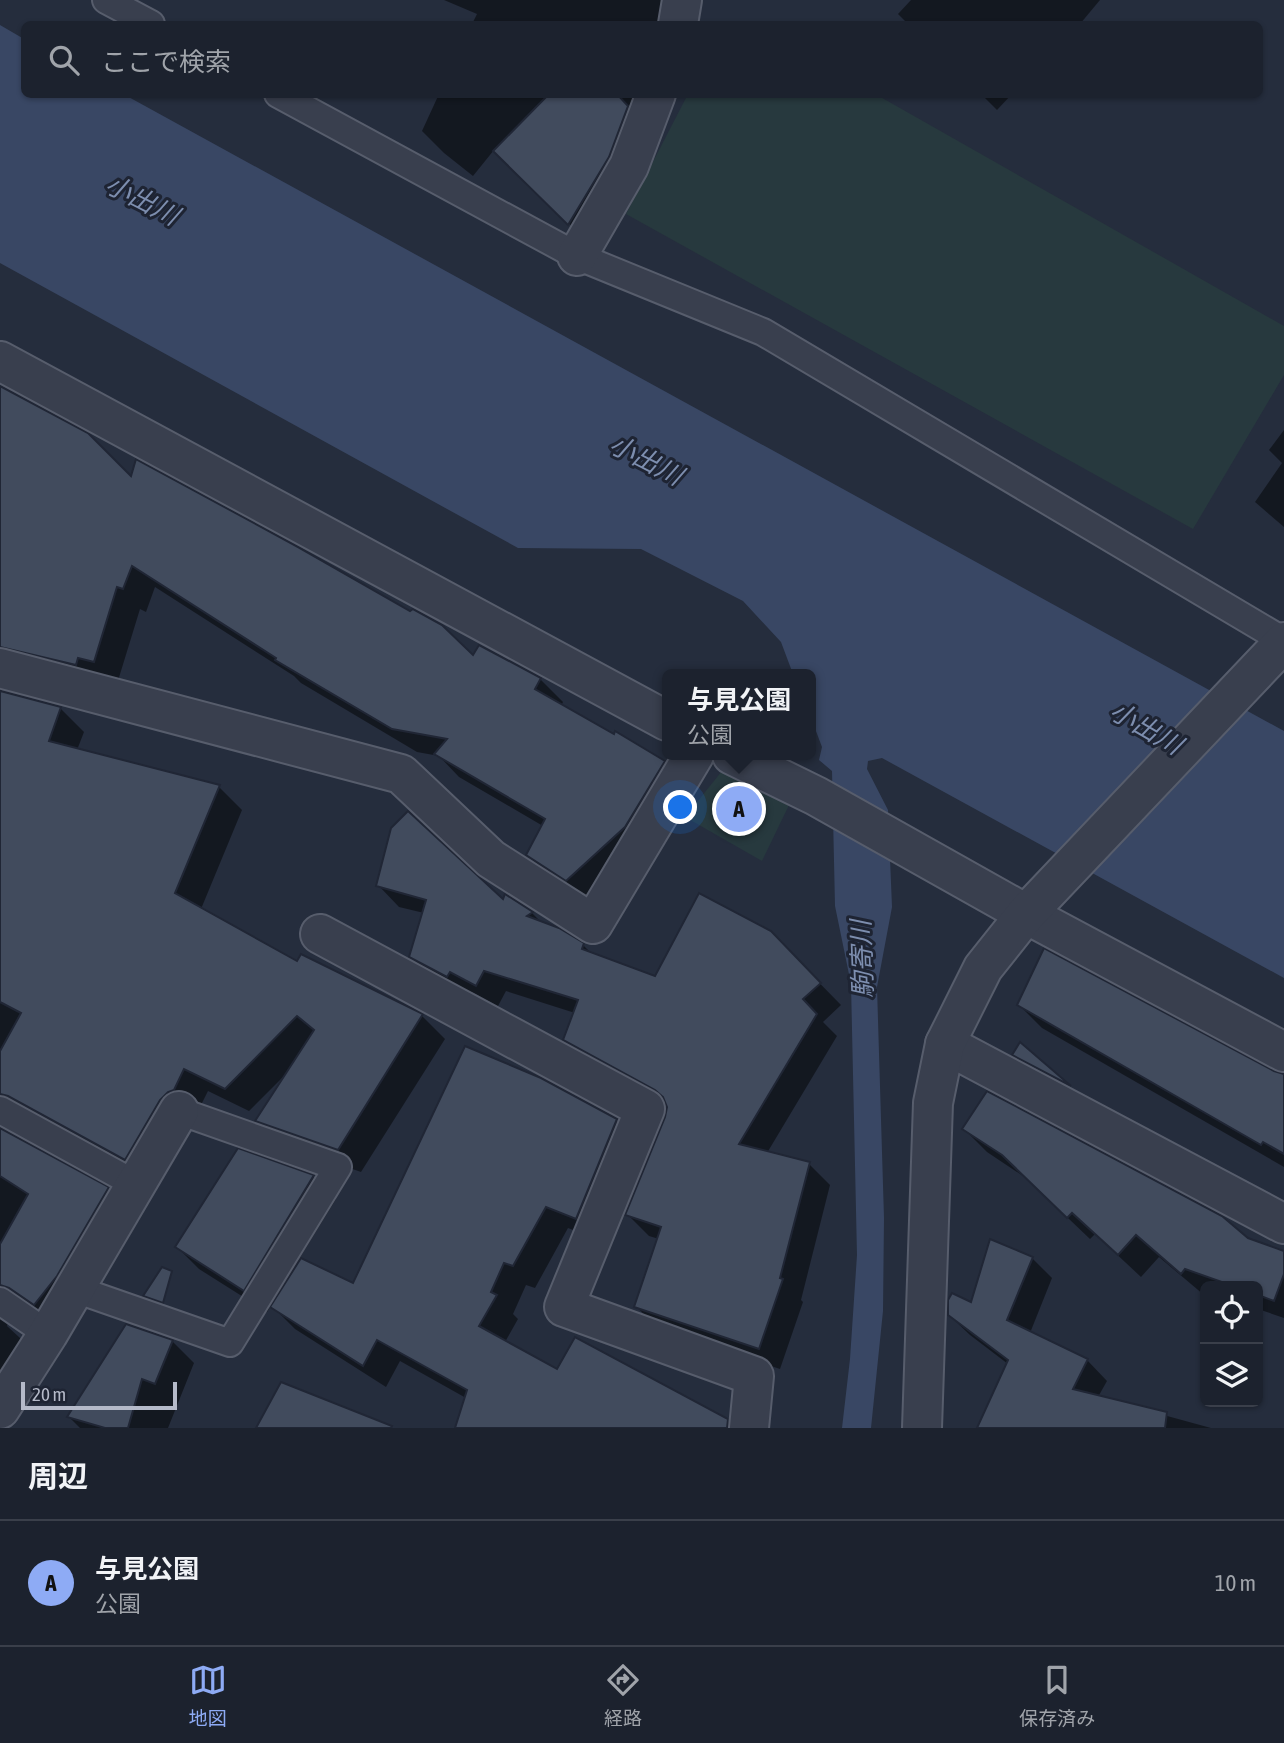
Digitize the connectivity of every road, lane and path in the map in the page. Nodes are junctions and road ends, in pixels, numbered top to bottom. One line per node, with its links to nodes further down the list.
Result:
1 (106, 0): 3 (lane)
2 (682, 0): 4 (street)
3 (145, 21)
4 (678, 21)
5 (285, 98): 7 (lane)
6 (654, 98): 7 (street)
7 (576, 256): 9 (lane)
8 (0, 361): 11 (street)
9 (1281, 645): 14 (street)
10 (0, 668): 12 (street)
11 (662, 718)
12 (691, 760)
13 (742, 760): 14 (street)
14 (1033, 907): 16 (street); 17 (street)
15 (320, 934): 26 (street)
16 (945, 1044): 21 (street); 27 (street)
17 (1284, 1052)
18 (0, 1111): 20 (lane)
19 (180, 1111): 20 (street); 22 (lane)
20 (137, 1185): 22 (street)
21 (1284, 1224)
22 (75, 1289): 24 (street)
23 (0, 1301): 24 (lane)
24 (48, 1334): 25 (street)
25 (0, 1409)
26 (749, 1428)
27 (922, 1428)

